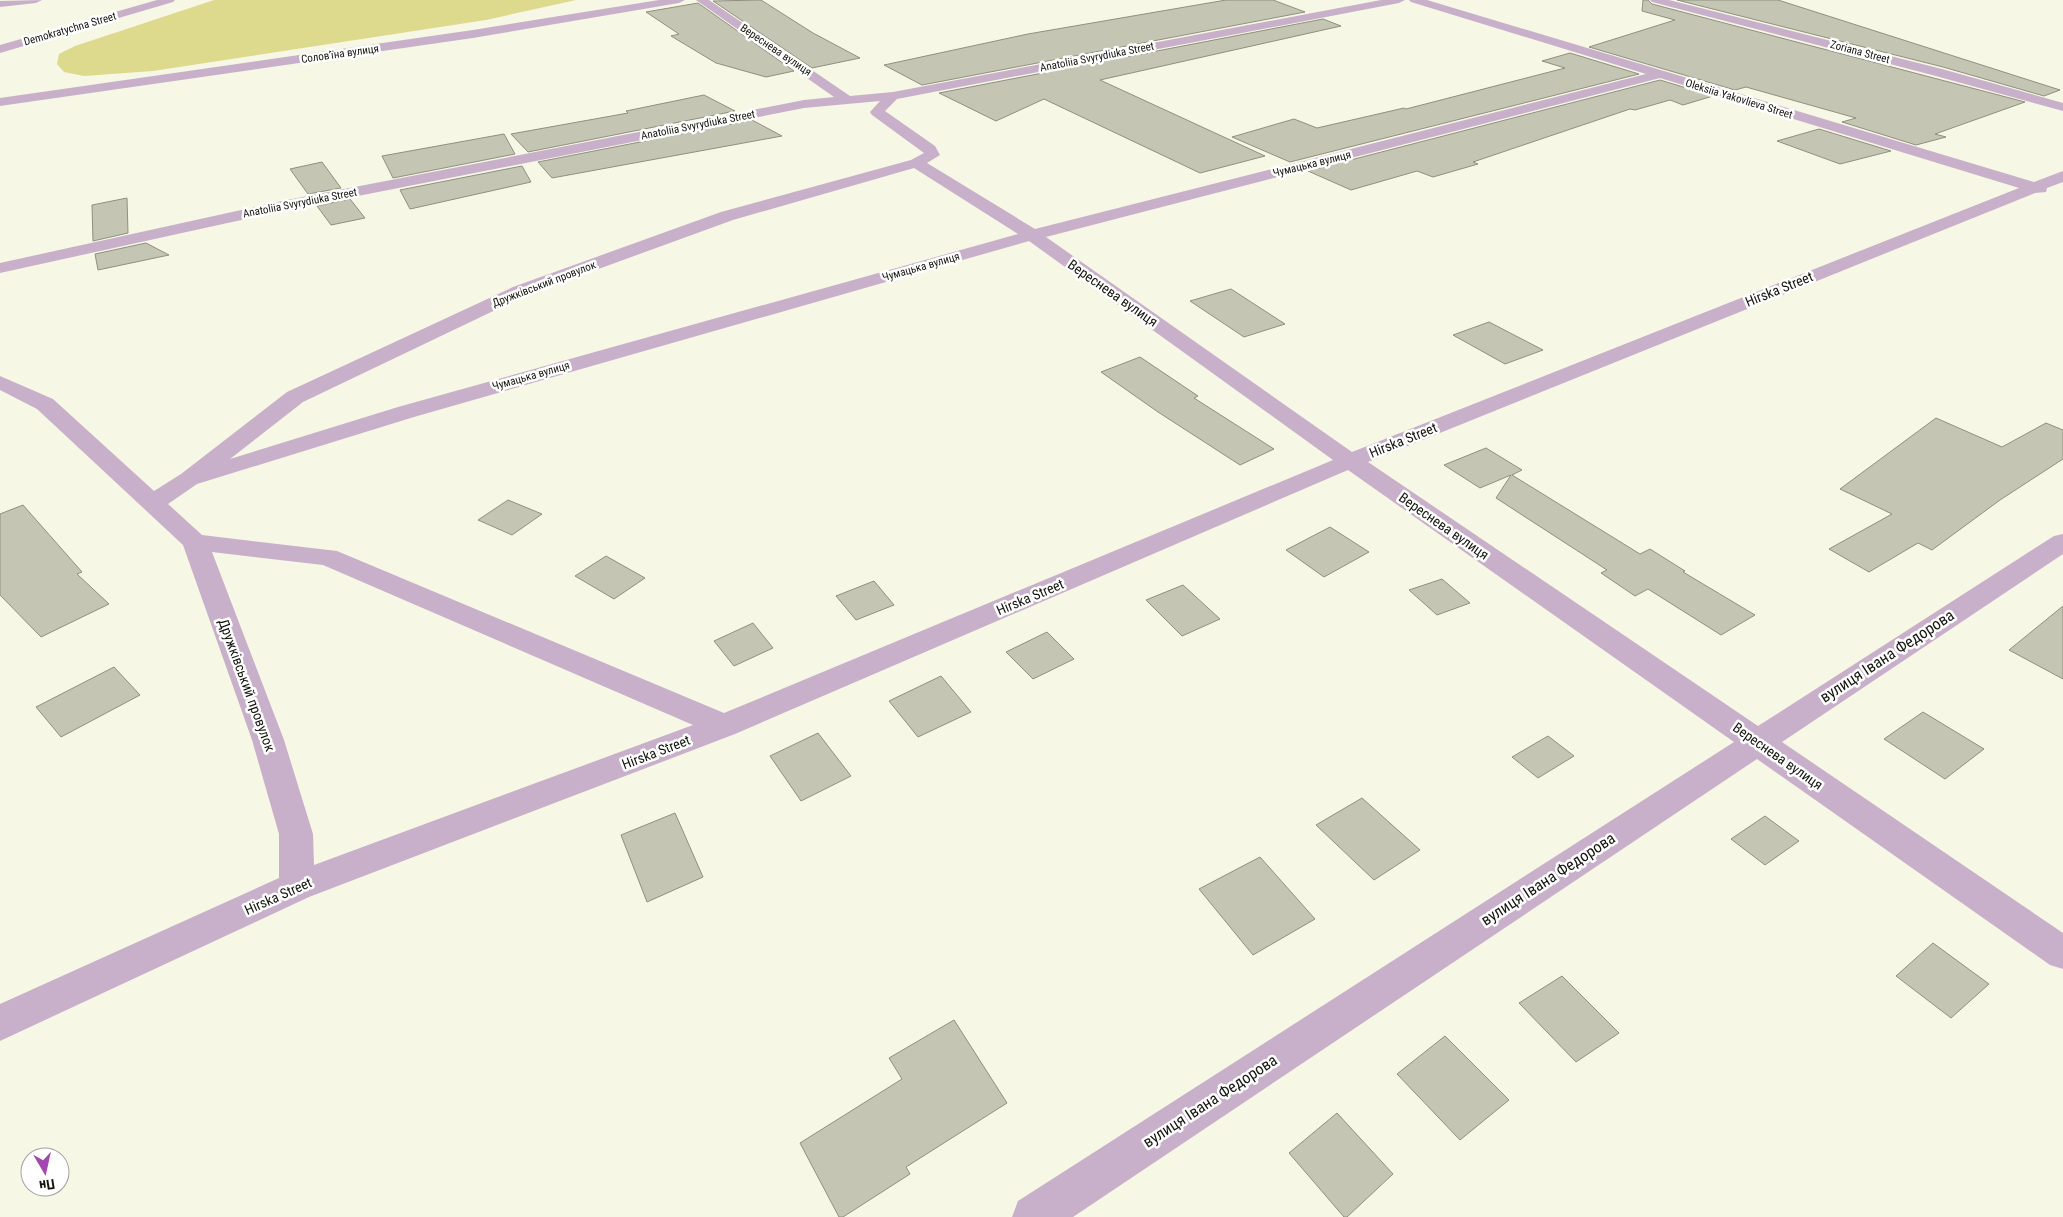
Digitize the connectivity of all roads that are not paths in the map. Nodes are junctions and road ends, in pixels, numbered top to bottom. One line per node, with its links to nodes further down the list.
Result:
1 (36, 0): 8 (street)
2 (169, 0): 9 (street, Demokratychna Street)
3 (679, 0): 13 (street, Солов'їна вулиця)
4 (702, 0): 12 (street, Вереснева вулиця)
5 (1399, 0): 11 (street, Anatoliia Svyrydiuka Street)
6 (1415, 0): 10 (street, Oleksiia Yakovlieva Street)
7 (1656, 0): 14 (street, Zoriana Street)
8 (0, 4)
9 (0, 49)
10 (1658, 75): 16 (street, Oleksiia Yakovlieva Street); 17 (street, Чумацька вулиця)
11 (892, 96): 12 (street, Anatoliia Svyrydiuka Street); 15 (street)
12 (850, 101): 18 (street, Anatoliia Svyrydiuka Street)
13 (0, 102)
14 (2063, 107)
15 (916, 163): 17 (street, Вереснева вулиця); 21 (street, Дружківський провулок)
16 (2050, 186): 20 (street, Hirska Street)
17 (1032, 236): 20 (street, Вереснева вулиця); 21 (street, Чумацька вулиця)
18 (0, 268)
19 (0, 382): 22 (street, Дружківський провулок)
20 (1350, 461): 25 (street, Hirska Street); 26 (street, Вереснева вулиця)
21 (189, 479): 22 (street, Дружківський провулок)
22 (152, 504): 23 (street, Дружківський провулок)
23 (194, 542): 25 (street); 27 (street, Дружківський провулок)
24 (2063, 542): 26 (street, вулиця Івана Федорова)
25 (724, 726): 27 (street, Hirska Street)
26 (1757, 741): 28 (street, Вереснева вулиця); 30 (street, вулиця Івана Федорова)
27 (297, 886): 29 (street, Hirska Street)
28 (2063, 953)
29 (0, 1023)
30 (1034, 1217)

